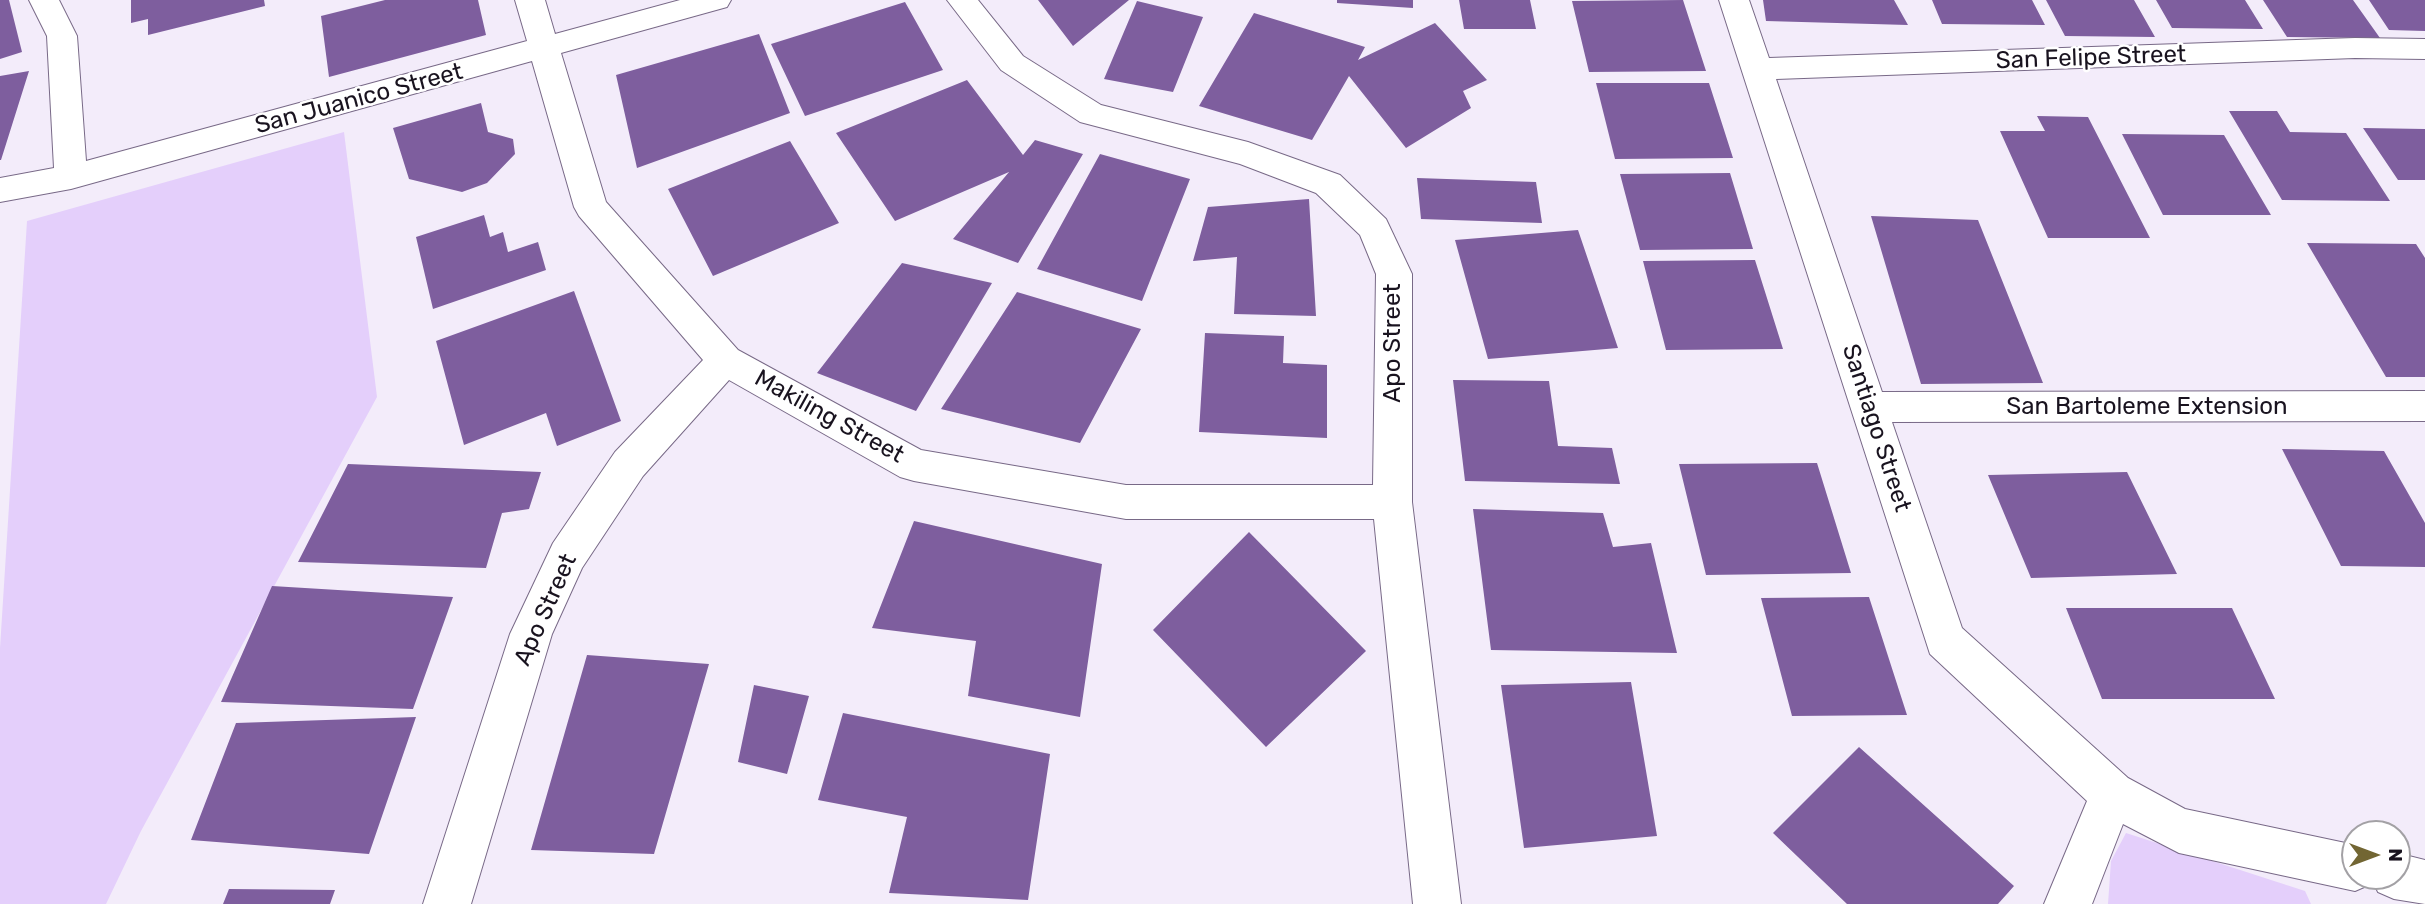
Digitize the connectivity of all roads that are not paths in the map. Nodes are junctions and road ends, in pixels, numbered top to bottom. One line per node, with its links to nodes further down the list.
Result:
1 (44, 0): 9 (street)
2 (530, 0): 6 (street, Makiling Street)
3 (716, 0): 6 (street, San Juanico Street)
4 (962, 0): 14 (street, Apo Street)
5 (1734, 0): 8 (street, Santiago Street)
6 (546, 49): 9 (street, San Juanico Street); 11 (street, Makiling Street)
7 (2425, 49): 8 (street, San Felipe Street)
8 (1757, 69): 12 (street, Santiago Street)
9 (71, 177): 10 (street, San Juanico Street)
10 (0, 190)
11 (725, 360): 14 (street, Makiling Street); 17 (street, Apo Street)
12 (1869, 407): 13 (street, San Bartoleme Extension); 15 (street, Santiago Street)
13 (2425, 407)
14 (1392, 502): 18 (street, Apo Street)
15 (2112, 794): 16 (street, Santiago Street); 19 (street)
16 (2341, 865)
17 (447, 904)
18 (1437, 904)
19 (2068, 904)

